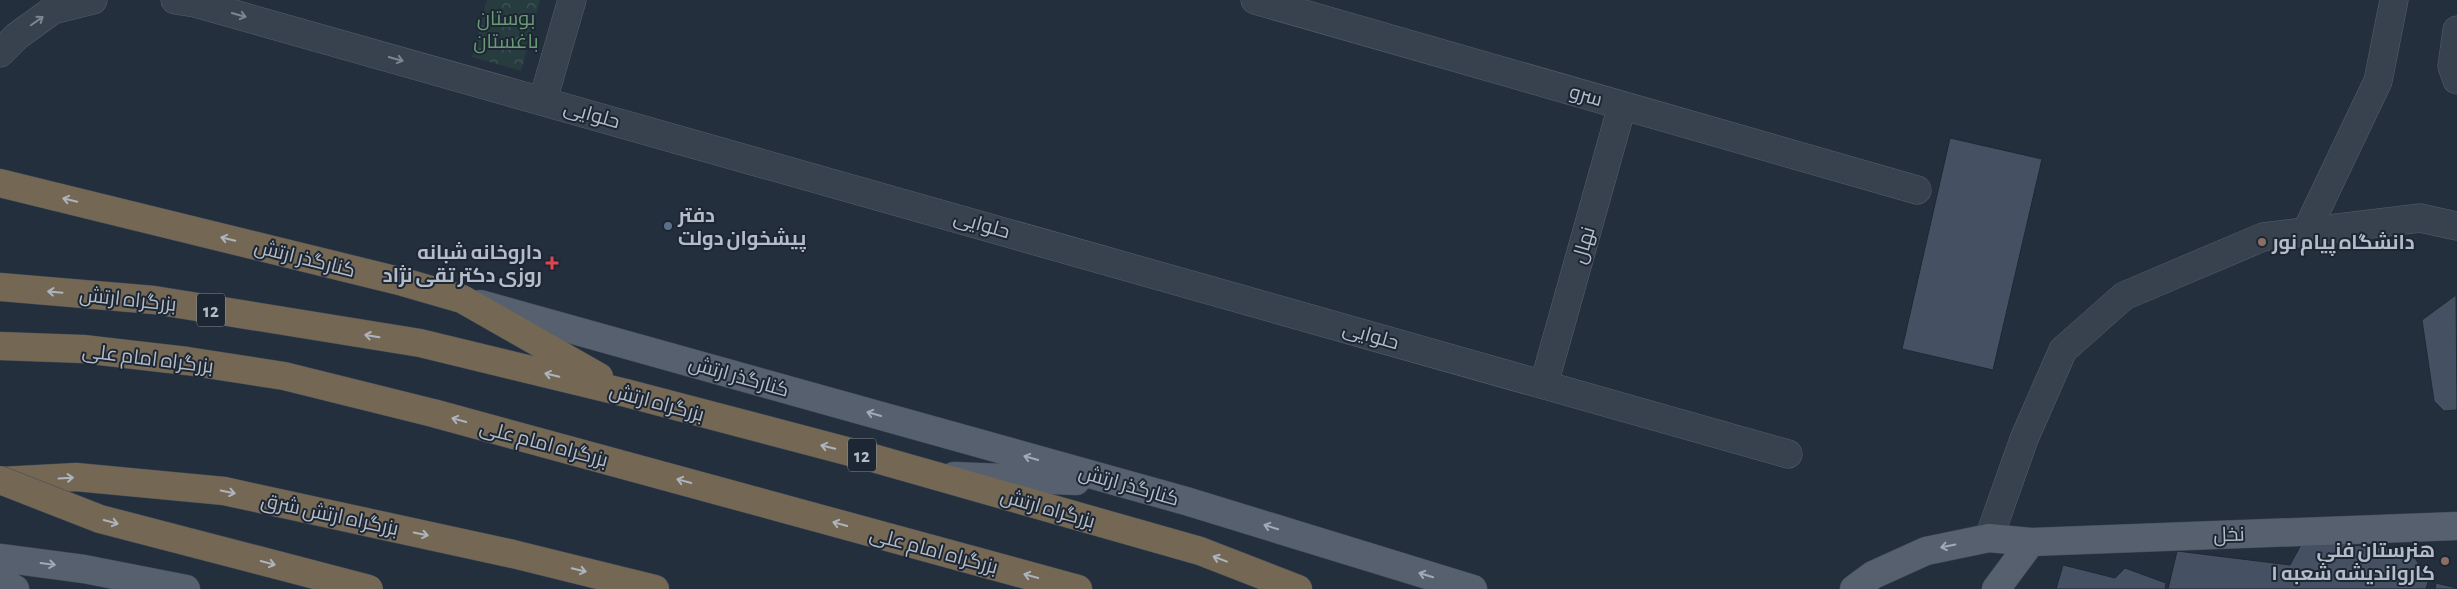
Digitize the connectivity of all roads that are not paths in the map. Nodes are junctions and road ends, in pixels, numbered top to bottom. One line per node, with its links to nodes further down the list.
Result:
1 (93, 0): 7 (street, one-way to 1)
2 (175, 0): 9 (street, حلوایی, one-way to 9)
3 (572, 0): 9 (street)
4 (1255, 0): 10 (street, سرو)
5 (2394, 0): 14 (street)
6 (2457, 30): 8 (street)
7 (0, 53)
8 (2457, 80)
9 (543, 100): 18 (street, حلوایی)
10 (1622, 106): 12 (street, سرو); 18 (street, نهال)
11 (0, 182): 16 (highway, کنارگذر ارتش, one-way to 11)
12 (1917, 190)
13 (2457, 226): 14 (street)
14 (2306, 232): 25 (street)
15 (0, 287): 19 (highway, بزرگراه ارتش / 12, one-way to 15)
16 (462, 298): 19 (highway); 23 (main road, کنارگذر ارتش, one-way to 16)
17 (0, 346): 33 (highway, بزرگراه امام علی, one-way to 17)
18 (1544, 384): 20 (street, حلوایی)
19 (626, 393): 21 (highway, بزرگراه ارتش / 12, one-way to 19)
20 (1788, 454)
21 (932, 475): 23 (main road); 34 (highway, بزرگراه ارتش / 12, one-way to 21)
22 (0, 481): 31 (highway, one-way to 31, bridge); 32 (highway, بزرگراه ارتش شرق, one-way to 32)
23 (1122, 483): 35 (main road, کنارگذر ارتش, one-way to 23)
24 (2457, 526): 26 (main road, نخل)
25 (1989, 538): 26 (main road, نخل); 36 (main road, نخل, one-way to 36)
26 (2031, 542): 37 (main road)
27 (0, 558): 30 (main road, one-way to 30)
28 (0, 581): 29 (main road)
29 (14, 589)
30 (186, 589)
31 (369, 589)
32 (655, 589)
33 (1078, 589)
34 (1298, 589)
35 (1473, 589)
36 (1854, 589)
37 (1996, 589)

